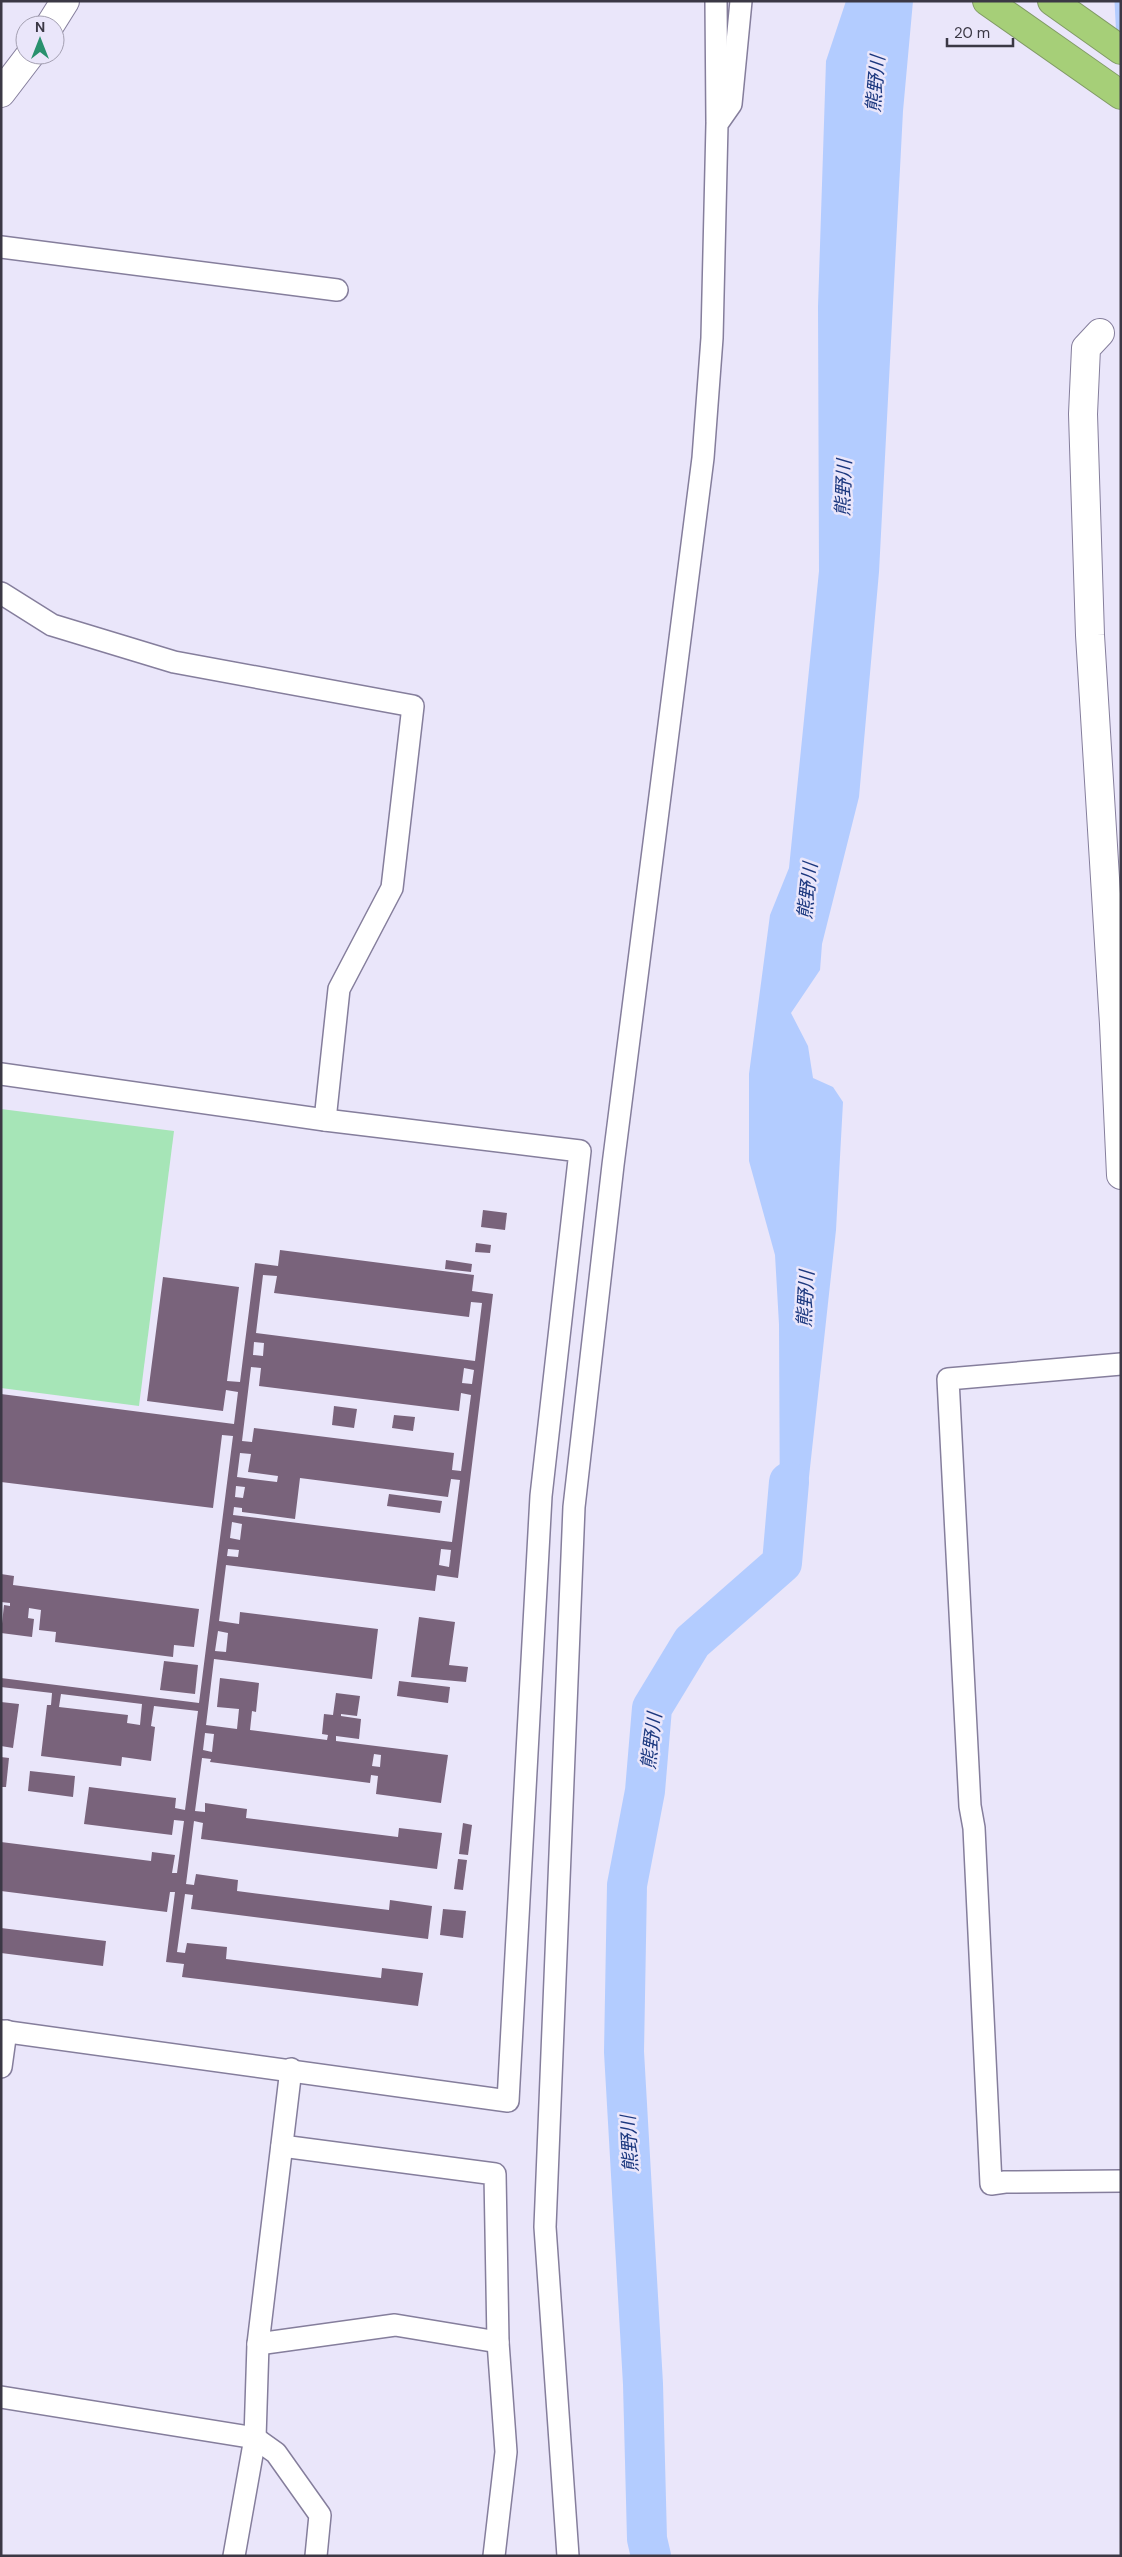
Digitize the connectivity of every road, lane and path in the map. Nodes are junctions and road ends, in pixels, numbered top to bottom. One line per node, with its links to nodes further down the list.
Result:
1 (65, 1): 6 (street)
2 (716, 1): 11 (street)
3 (741, 1): 11 (street)
4 (988, 1): 10 (highway)
5 (1052, 1): 7 (highway)
6 (56, 15)
7 (1121, 50)
8 (22, 65): 9 (street)
9 (1, 93)
10 (1121, 95)
11 (717, 124): 33 (street)
12 (1, 247): 13 (street)
13 (337, 290)
14 (1100, 333): 17 (street)
15 (1, 593): 18 (street)
16 (1, 1074): 18 (street)
17 (1119, 1104): 19 (street)
18 (325, 1120): 23 (street)
19 (1121, 1175)
20 (1121, 1364): 25 (street)
21 (4, 2031): 22 (street); 23 (street)
22 (1, 2067)
23 (292, 2069): 24 (street)
24 (282, 2146): 26 (street); 27 (street)
25 (1121, 2181)
26 (498, 2342): 27 (street); 32 (street)
27 (258, 2344): 29 (street)
28 (1, 2397): 29 (street)
29 (255, 2438): 30 (street); 31 (street)
30 (234, 2556)
31 (316, 2556)
32 (494, 2556)
33 (568, 2556)

